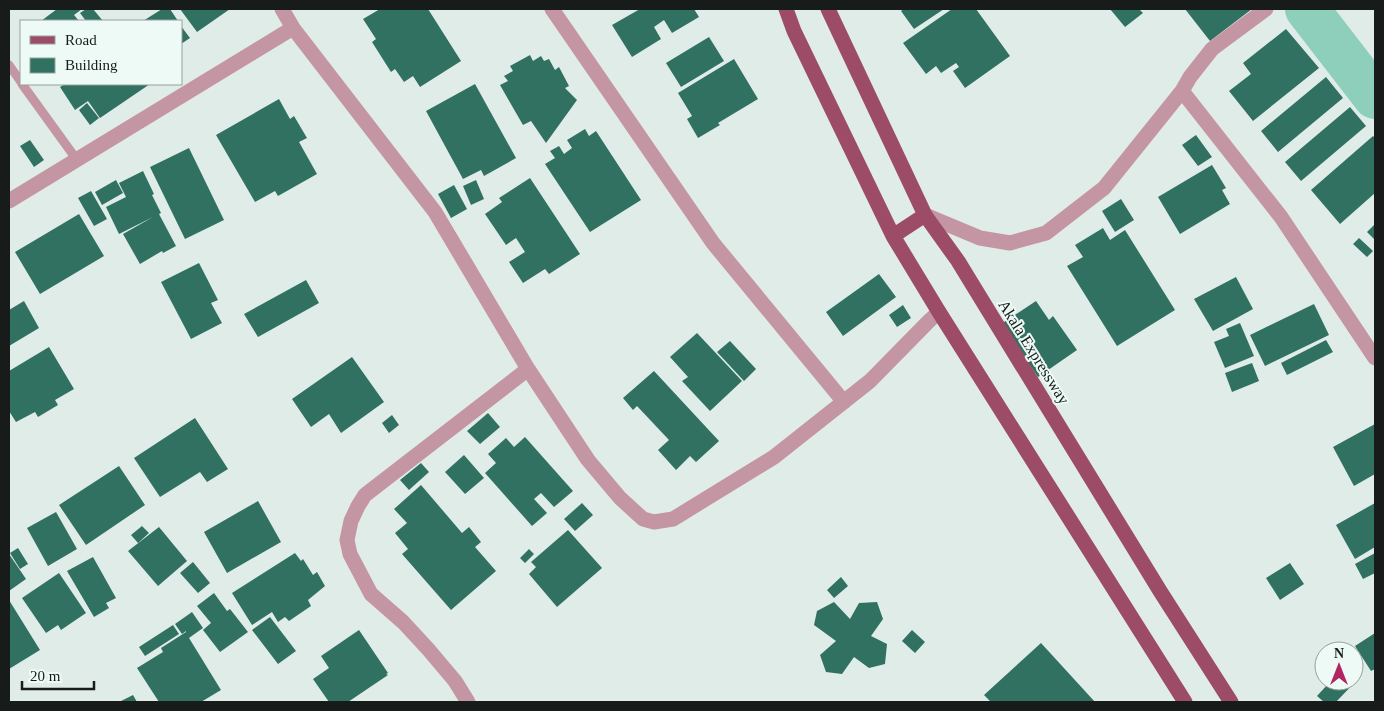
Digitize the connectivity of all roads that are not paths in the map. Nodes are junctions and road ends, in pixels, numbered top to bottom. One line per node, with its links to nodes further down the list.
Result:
1 (282, 9): 6 (street)
2 (552, 9): 18 (street)
3 (786, 9): 14 (main road)
4 (828, 9): 13 (main road, Akala Expressway)
5 (1266, 9): 10 (street)
6 (294, 28): 11 (street); 17 (street)
7 (9, 65): 8 (lane)
8 (20, 80)
9 (23, 85): 11 (lane)
10 (1182, 91): 13 (street); 16 (street)
11 (77, 160): 12 (street)
12 (9, 201)
13 (925, 215): 14 (main road); 21 (main road, Akala Expressway)
14 (893, 236): 15 (main road)
15 (939, 312): 18 (street); 20 (main road)
16 (1375, 358)
17 (528, 369): 18 (street); 19 (street)
18 (844, 402)
19 (468, 702)
20 (1185, 702)
21 (1231, 702)

